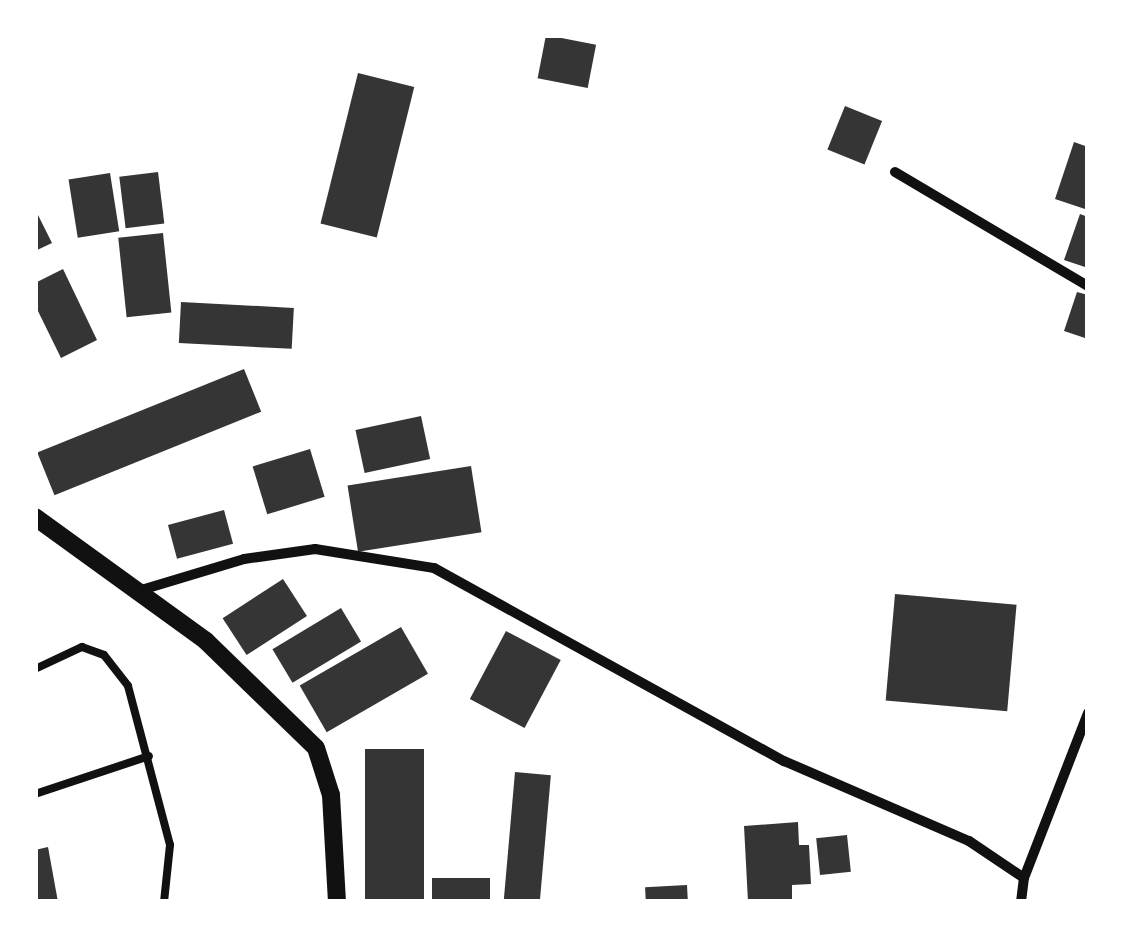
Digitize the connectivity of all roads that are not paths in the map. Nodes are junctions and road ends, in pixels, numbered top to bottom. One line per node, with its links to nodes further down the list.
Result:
1 (895, 172): 2 (street)
2 (1088, 286)
3 (35, 517): 4 (street)
4 (138, 590): 9 (street); 11 (street)
5 (35, 668): 7 (lane)
6 (1088, 713): 9 (street)
7 (149, 756): 8 (lane); 10 (lane)
8 (35, 794)
9 (1024, 878): 12 (street)
10 (164, 902)
11 (337, 902)
12 (1021, 902)

